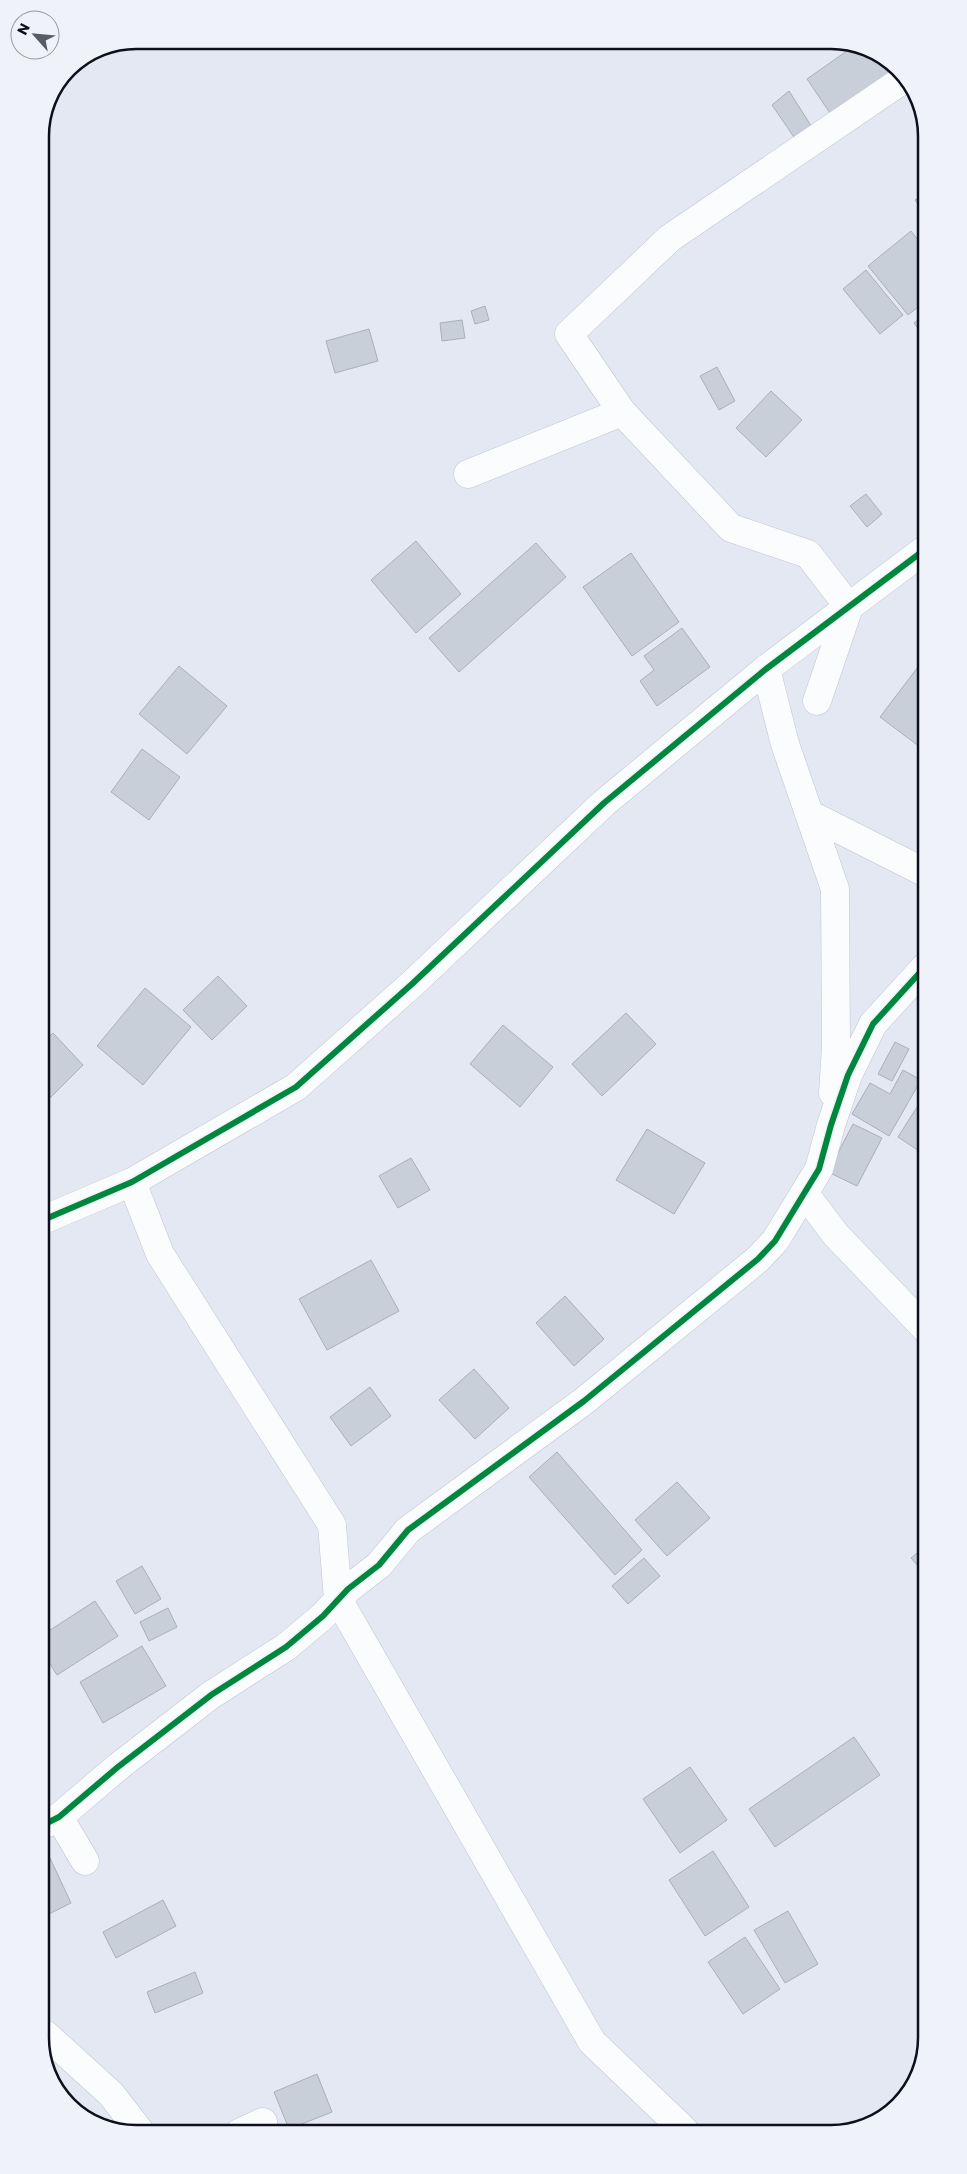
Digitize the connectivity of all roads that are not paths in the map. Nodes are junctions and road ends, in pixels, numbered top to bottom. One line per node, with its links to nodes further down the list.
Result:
1 (900, 82): 2 (street)
2 (622, 412): 3 (street); 5 (street)
3 (468, 474)
4 (918, 555): 5 (street)
5 (849, 607): 6 (street); 7 (street)
6 (766, 669): 8 (street); 12 (street)
7 (817, 701)
8 (809, 814): 9 (street); 11 (street)
9 (918, 869)
10 (918, 975): 11 (street)
11 (830, 1125): 13 (street)
12 (132, 1182): 14 (street); 16 (street)
13 (805, 1194): 15 (street); 16 (street)
14 (49, 1217)
15 (918, 1321)
16 (338, 1599): 17 (street); 21 (street)
17 (52, 1821): 18 (street)
18 (85, 1862)
19 (49, 2038): 20 (street)
20 (135, 2125)
21 (679, 2125)

